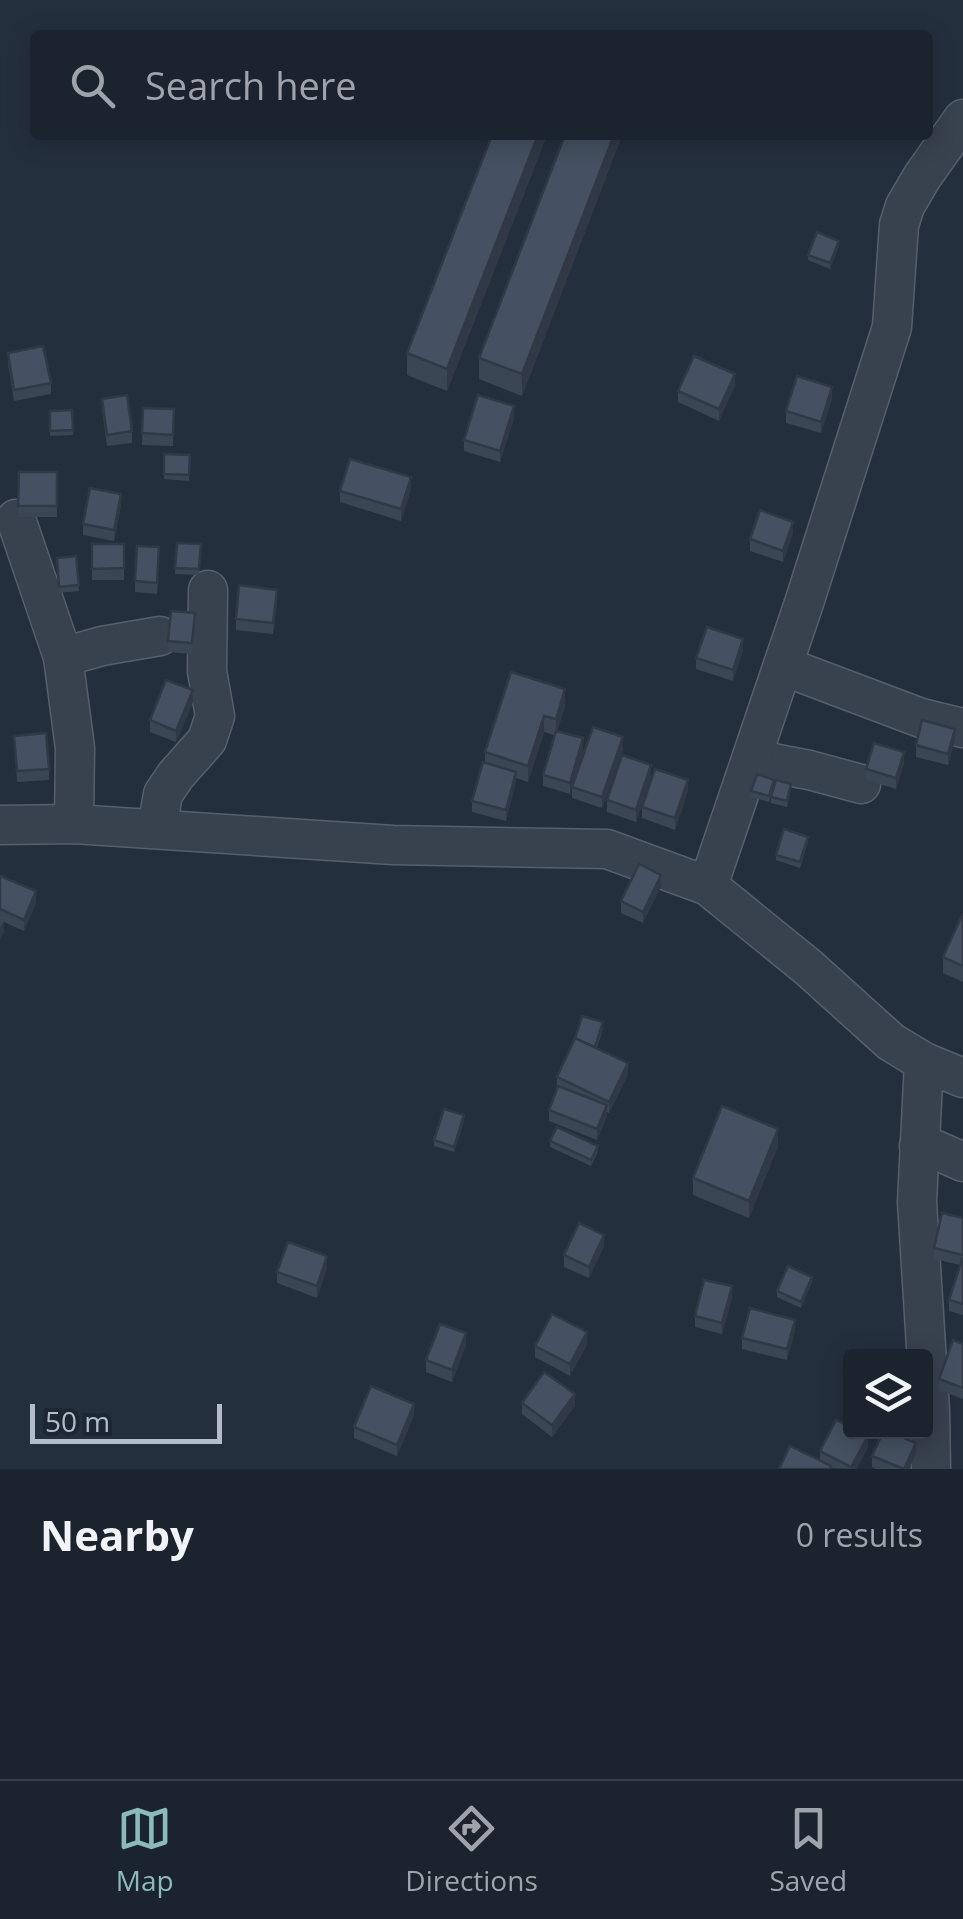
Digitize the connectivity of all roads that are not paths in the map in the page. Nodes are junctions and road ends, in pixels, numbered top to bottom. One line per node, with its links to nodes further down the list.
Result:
1 (963, 119): 6 (street)
2 (16, 519): 5 (street)
3 (208, 590): 12 (street)
4 (160, 636): 5 (street)
5 (62, 657): 10 (street)
6 (783, 666): 7 (street); 8 (street)
7 (963, 728)
8 (752, 759): 9 (street); 13 (street)
9 (862, 784)
10 (74, 824): 11 (street); 12 (street)
11 (0, 825)
12 (157, 829): 13 (street)
13 (708, 886): 14 (street)
14 (924, 1062): 15 (street); 16 (street)
15 (963, 1078)
16 (920, 1146): 17 (street); 18 (street)
17 (963, 1162)
18 (934, 1468)

